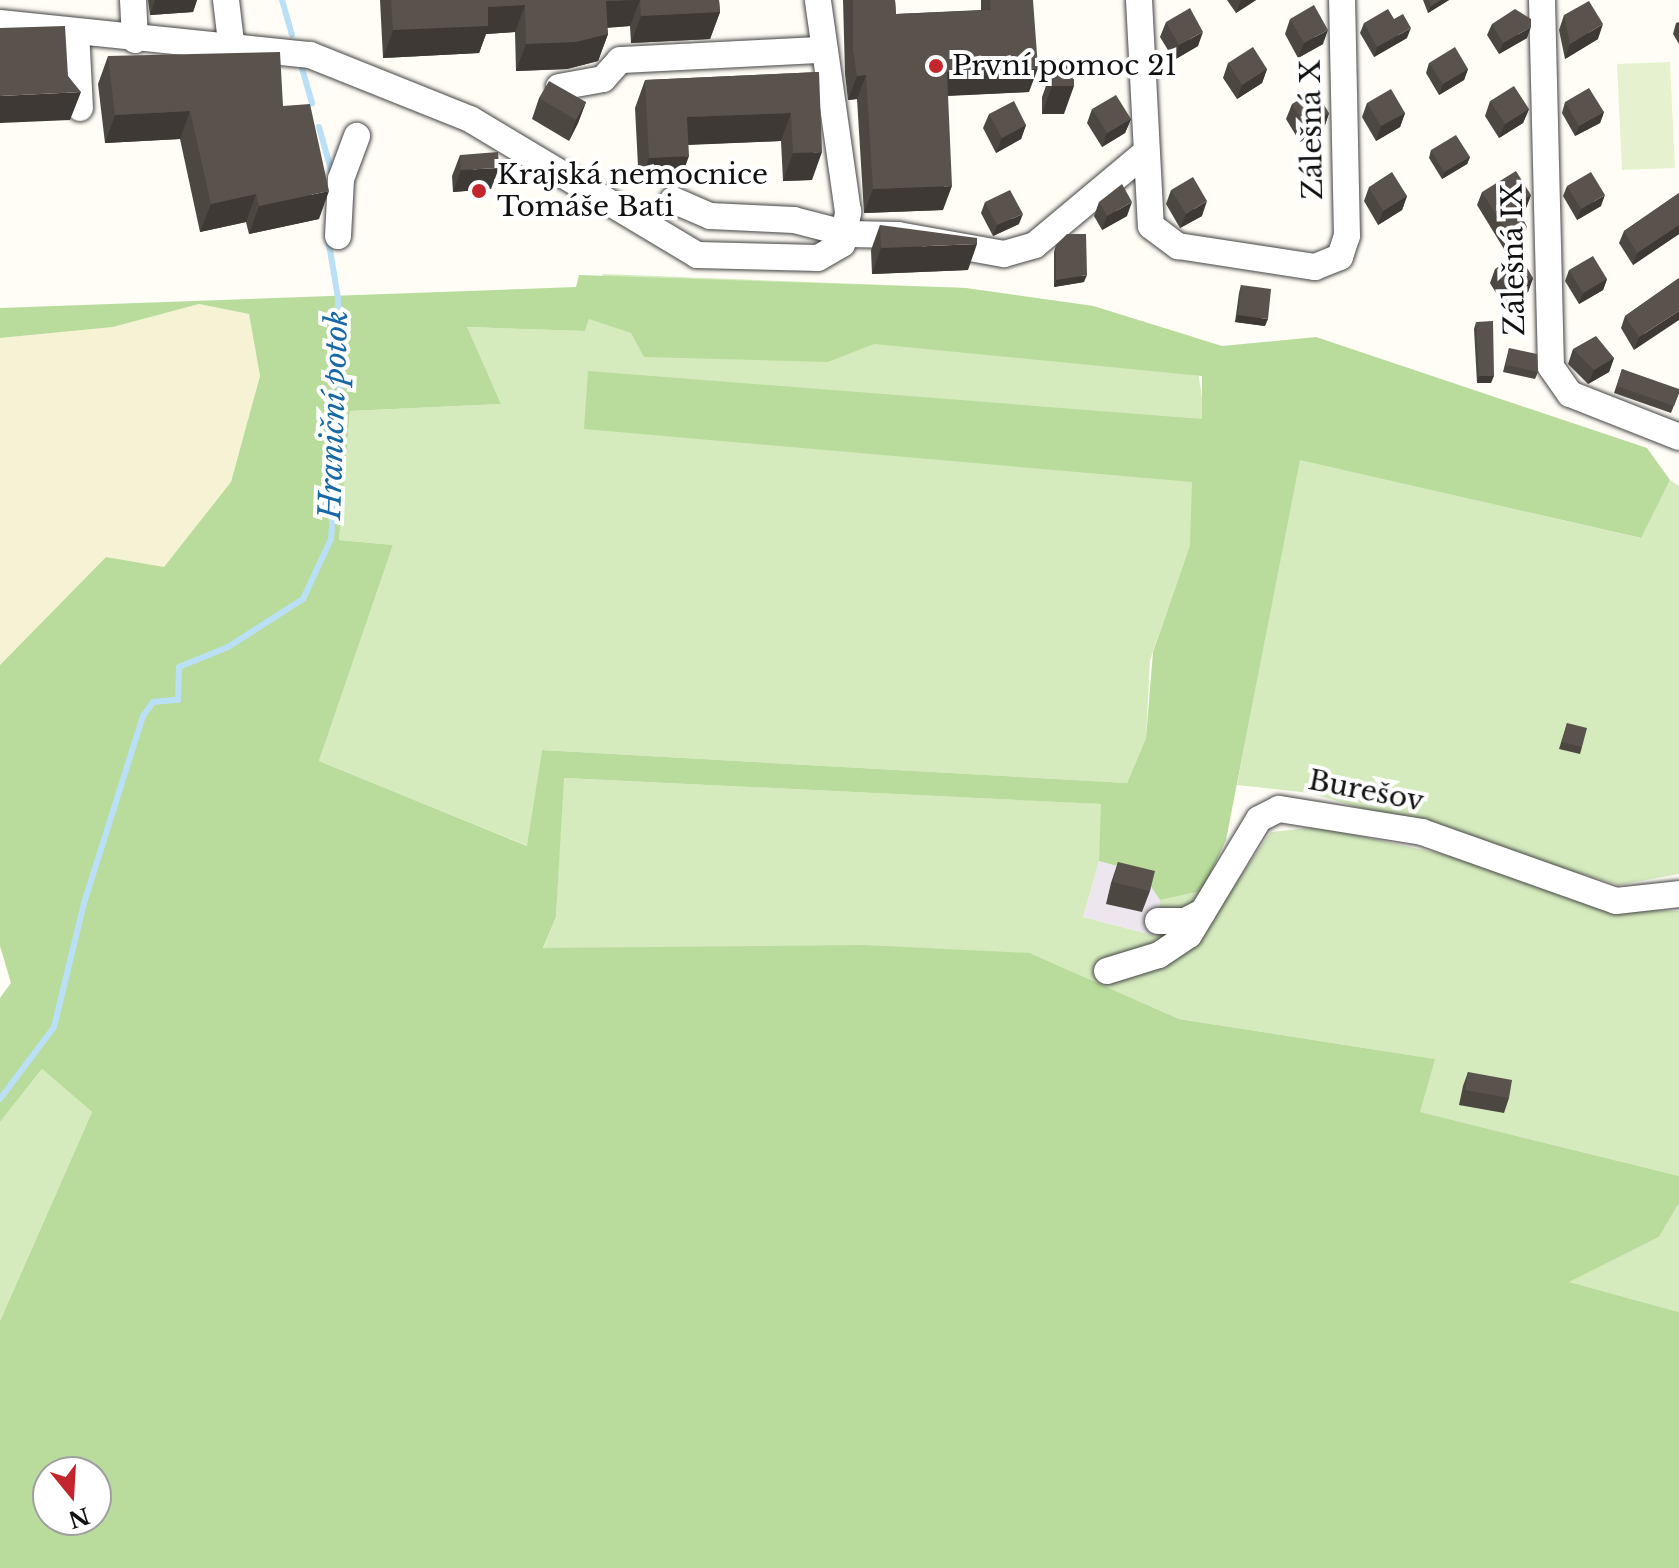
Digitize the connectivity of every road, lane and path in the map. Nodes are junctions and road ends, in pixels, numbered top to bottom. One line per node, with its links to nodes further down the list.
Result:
1 (133, 0): 9 (street)
2 (226, 0): 10 (street)
3 (818, 0): 11 (street)
4 (1139, 0): 15 (street)
5 (1342, 0): 15 (street, Zálešná X)
6 (1542, 0): 19 (street, Zálešná IX)
7 (0, 23): 8 (street)
8 (76, 32): 9 (street); 13 (street)
9 (135, 40): 10 (street)
10 (231, 42): 17 (street)
11 (820, 50): 12 (street); 17 (street)
12 (559, 87)
13 (80, 108)
14 (357, 136): 18 (street)
15 (1144, 154): 17 (street)
16 (673, 200): 17 (street)
17 (848, 234)
18 (338, 236)
19 (1679, 437)
20 (1679, 894): 21 (street, Burešov)
21 (1203, 912): 22 (street); 23 (street, Burešov)
22 (1158, 921)
23 (1107, 971)

